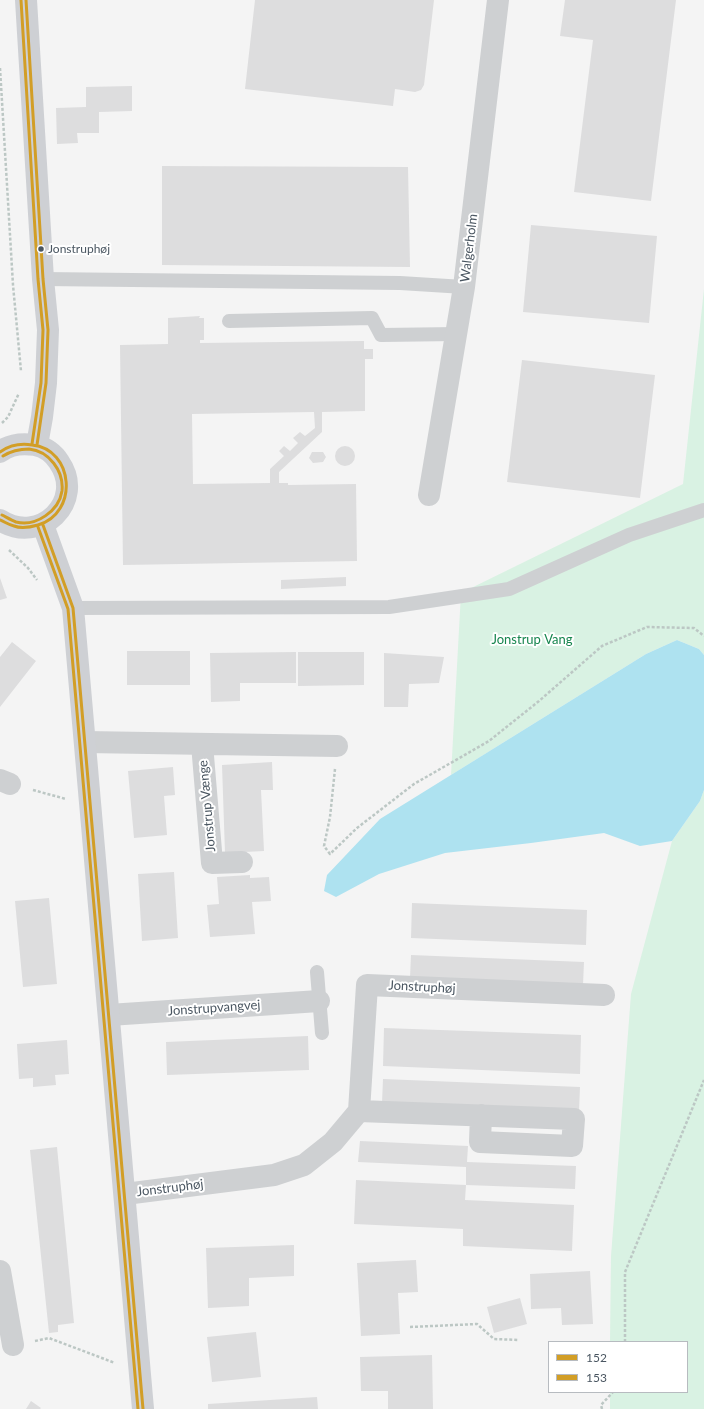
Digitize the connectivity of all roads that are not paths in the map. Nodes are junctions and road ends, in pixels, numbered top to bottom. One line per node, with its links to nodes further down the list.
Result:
1 (26, 0): 3 (street)
2 (498, 0): 4 (street, Walgerholm)
3 (43, 279): 4 (lane); 7 (street)
4 (464, 287): 6 (street, Walgerholm)
5 (229, 321): 6 (lane)
6 (457, 334): 9 (street, Walgerholm)
7 (37, 445): 8 (street); 12 (street)
8 (0, 452)
9 (430, 494)
10 (704, 510): 13 (lane)
11 (0, 520): 12 (street)
12 (43, 525): 13 (street)
13 (73, 608): 14 (street)
14 (86, 742): 15 (street, Jonstrup Vænge); 21 (street)
15 (202, 744): 16 (street, Jonstrup Vænge); 17 (street, Jonstrup Vænge)
16 (337, 746)
17 (242, 862)
18 (317, 972): 20 (lane)
19 (604, 995): 23 (street, Jonstruphøj)
20 (320, 1002): 21 (street, Jonstrupvangvej); 22 (lane)
21 (109, 1015): 25 (street)
22 (322, 1033)
23 (359, 1111): 24 (street); 25 (street, Jonstruphøj)
24 (481, 1115)
25 (125, 1194): 28 (street)
26 (0, 1271): 27 (street)
27 (13, 1345)
28 (143, 1409)

